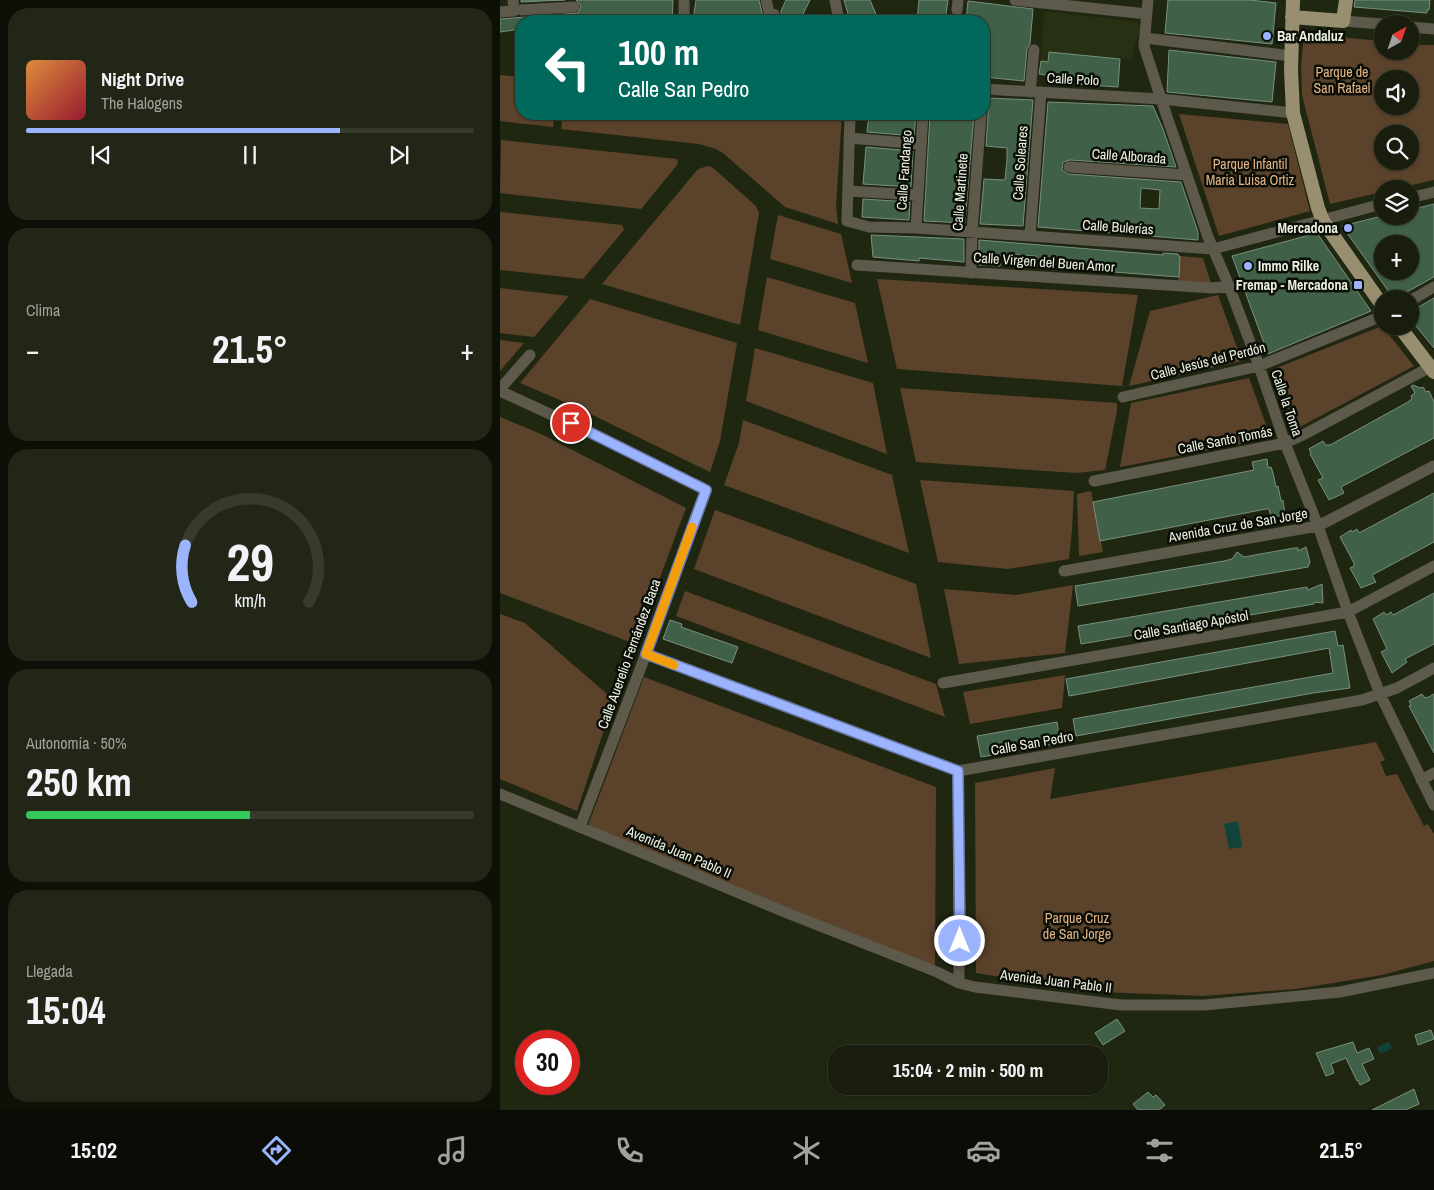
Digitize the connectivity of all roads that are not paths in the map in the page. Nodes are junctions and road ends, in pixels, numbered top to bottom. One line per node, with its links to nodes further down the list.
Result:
1 (513, 0): 13 (street)
2 (684, 0): 16 (street)
3 (766, 0): 14 (street)
4 (835, 0): 17 (street)
5 (1017, 0): 9 (street)
6 (1148, 0): 15 (street, Calle la Toma)
7 (1292, 0): 18 (main road)
8 (1346, 0): 19 (main road)
9 (1064, 2): 10 (street)
10 (1098, 4): 15 (street)
11 (574, 8): 12 (street)
12 (521, 10)
13 (500, 12)
14 (774, 14)
15 (1147, 14): 23 (street, Calle la Toma)
16 (684, 15)
17 (838, 15)
18 (1292, 17): 19 (main road); 25 (main road)
19 (1344, 22): 20 (street)
20 (1374, 24)
21 (1419, 28): 22 (street)
22 (1434, 29)
23 (1145, 38): 25 (street); 28 (street, Calle la Toma)
24 (1034, 50): 27 (street, Calle Soleares)
25 (1291, 56): 29 (main road)
26 (990, 89): 27 (street, Calle Polo)
27 (1035, 92): 28 (street, Calle Polo); 45 (street, Calle Soleares)
28 (1161, 99): 29 (street, Calle Polo); 36 (street, Calle la Toma)
29 (1293, 113): 42 (main road)
30 (850, 120): 33 (street)
31 (922, 120): 34 (street, Calle Fandango)
32 (981, 120): 44 (street, Calle Martinete)
33 (850, 138): 34 (street); 37 (street)
34 (920, 144): 39 (street, Calle Fandango)
35 (1070, 167): 36 (street, Calle Alborada)
36 (1187, 175): 46 (street, Calle la Toma)
37 (848, 191): 39 (street); 43 (street, Calle Bulerías)
38 (1434, 192): 40 (street)
39 (917, 195): 43 (street, Calle Fandango)
40 (1419, 196)
41 (1374, 206): 42 (street, Calle Bulerías)
42 (1323, 221): 46 (street, Calle Bulerías); 51 (main road)
43 (916, 228): 44 (street, Calle Bulerías)
44 (972, 232): 45 (street, Calle Bulerías); 48 (street, Calle Martinete)
45 (1030, 236): 46 (street, Calle Bulerías)
46 (1213, 249): 49 (street, Calle la Toma)
47 (857, 265): 48 (street, Calle Virgen del Buen Amor)
48 (971, 272): 49 (street, Calle Virgen del Buen Amor)
49 (1229, 286): 56 (street, Calle la Toma)
50 (1434, 287): 52 (street)
51 (1374, 293)
52 (1419, 296)
53 (1374, 319): 56 (street, Calle Jesús del Perdón)
54 (1406, 335): 57 (main road)
55 (530, 355): 58 (street)
56 (1259, 366): 59 (street, Calle Jesús del Perdón); 60 (street, Calle la Toma)
57 (1432, 368): 60 (street, Calle Santo Tomás)
58 (500, 390): 67 (street, Calle Auerelio Fernández Baca)
59 (1123, 397)
60 (1285, 443): 62 (street, Calle Santo Tomás); 63 (street, Calle la Toma)
61 (1434, 466): 63 (street, Avenida Cruz de San Jorge)
62 (1094, 481)
63 (1318, 526): 65 (street, Avenida Cruz de San Jorge); 66 (street, Calle la Toma)
64 (1434, 566): 66 (street, Calle Santiago Apóstol)
65 (1064, 571)
66 (1348, 612): 69 (street, Calle Santiago Apóstol); 70 (street, Calle la Toma)
67 (646, 654): 71 (street); 76 (street, Calle Auerelio Fernández Baca)
68 (1434, 668): 70 (street, Calle San Pedro)
69 (943, 683)
70 (1380, 694): 71 (street, Calle San Pedro); 73 (street, Calle la Toma)
71 (958, 771): 78 (street)
72 (1434, 773): 73 (street)
73 (1421, 780): 75 (street, Calle la Toma)
74 (500, 794): 76 (street, Avenida Juan Pablo II)
75 (1434, 805)
76 (580, 827): 78 (street, Avenida Juan Pablo II)
77 (1434, 974): 78 (street, Avenida Juan Pablo II)
78 (959, 983)

